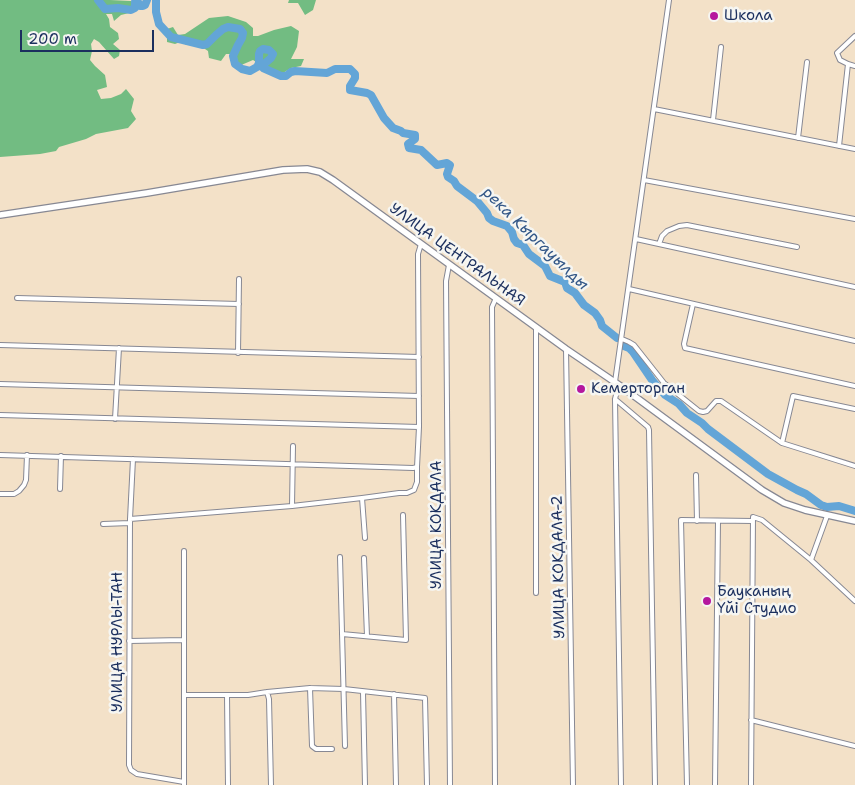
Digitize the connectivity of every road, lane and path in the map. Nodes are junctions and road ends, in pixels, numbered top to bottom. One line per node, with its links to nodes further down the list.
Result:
1 (669, 0): 7 (street)
2 (855, 36): 5 (street)
3 (721, 47): 8 (street)
4 (807, 62): 9 (street)
5 (848, 64): 6 (street); 10 (street)
6 (855, 66)
7 (654, 109): 8 (street); 12 (street)
8 (713, 120): 9 (street)
9 (798, 138): 10 (street)
10 (839, 146): 11 (street)
11 (855, 149)
12 (644, 180): 14 (street); 15 (street)
13 (0, 215): 16 (main road, УЛИЦА ЦЕНТРАЛЬНАЯ)
14 (855, 219)
15 (636, 239): 17 (street); 22 (street)
16 (421, 244): 19 (main road, УЛИЦА ЦЕНТРАЛЬНАЯ); 34 (street)
17 (659, 244): 18 (street); 21 (street)
18 (797, 247)
19 (449, 265): 24 (main road, УЛИЦА ЦЕНТРАЛЬНАЯ); 96 (street, УЛИЦА КОКДАЛА)
20 (239, 279): 25 (street)
21 (855, 287)
22 (629, 289): 26 (street); 28 (street)
23 (17, 298): 25 (street)
24 (496, 298): 27 (main road, УЛИЦА ЦЕНТРАЛЬНАЯ); 97 (street)
25 (239, 304): 33 (street)
26 (693, 304): 29 (street); 37 (street)
27 (536, 327): 32 (main road, УЛИЦА ЦЕНТРАЛЬНАЯ); 73 (street)
28 (622, 339): 35 (street); 46 (street)
29 (855, 341)
30 (0, 345): 31 (street)
31 (119, 348): 33 (street); 38 (street)
32 (566, 349): 35 (main road, УЛИЦА ЦЕНТРАЛЬНАЯ); 98 (street, УЛИЦА КОКДАЛА-2)
33 (238, 353): 34 (street)
34 (419, 357): 40 (street)
35 (615, 382): 39 (main road, УЛИЦА ЦЕНТРАЛЬНАЯ)
36 (0, 384): 38 (street)
37 (855, 386)
38 (117, 387): 40 (street); 44 (street)
39 (622, 387): 41 (street); 61 (main road, УЛИЦА ЦЕНТРАЛЬНАЯ)
40 (419, 396): 45 (street)
41 (615, 400): 99 (street); 100 (street)
42 (855, 409): 46 (street)
43 (0, 415): 44 (street)
44 (115, 419): 45 (street)
45 (419, 427): 54 (street)
46 (782, 442): 53 (street)
47 (292, 446): 52 (street)
48 (0, 455): 49 (street)
49 (27, 455): 50 (street); 57 (street)
50 (61, 456): 51 (street); 56 (street)
51 (133, 459): 52 (street); 64 (street, УЛИЦА НУРЛЫ-ТАН)
52 (292, 464): 54 (street); 59 (street)
53 (855, 466)
54 (418, 467): 58 (street)
55 (696, 475): 63 (street)
56 (60, 489)
57 (0, 494)
58 (362, 498): 59 (street); 68 (street)
59 (292, 506): 64 (street)
60 (403, 515): 76 (street)
61 (827, 516): 66 (main road, УЛИЦА ЦЕНТРАЛЬНАЯ); 72 (street)
62 (753, 519): 65 (street); 72 (street); 86 (street)
63 (697, 520): 65 (street); 101 (street)
64 (130, 521): 67 (street); 78 (street, УЛИЦА НУРЛЫ-ТАН)
65 (718, 521): 102 (street)
66 (855, 521)
67 (103, 524)
68 (365, 538)
69 (184, 551): 77 (street)
70 (340, 557): 75 (street)
71 (364, 558): 76 (street)
72 (811, 560): 74 (street)
73 (536, 593)
74 (855, 601)
75 (342, 634): 76 (street); 80 (street)
76 (367, 636)
77 (184, 640): 78 (street); 84 (street)
78 (129, 641): 90 (street, УЛИЦА НУРЛЫ-ТАН)
79 (310, 688): 80 (street); 81 (street); 89 (street)
80 (344, 689): 82 (street); 87 (street)
81 (266, 692): 85 (street); 92 (street)
82 (363, 692): 83 (street); 93 (street)
83 (394, 694): 94 (street); 95 (street)
84 (184, 695): 85 (street); 90 (street)
85 (227, 695): 91 (street)
86 (751, 720): 88 (street); 103 (street)
87 (345, 746)
88 (855, 746)
89 (332, 749)
90 (184, 783)
91 (228, 785)
92 (271, 785)
93 (365, 785)
94 (396, 785)
95 (427, 785)
96 (450, 785)
97 (495, 785)
98 (573, 785)
99 (622, 785)
100 (655, 785)
101 (687, 785)
102 (715, 785)
103 (751, 785)

